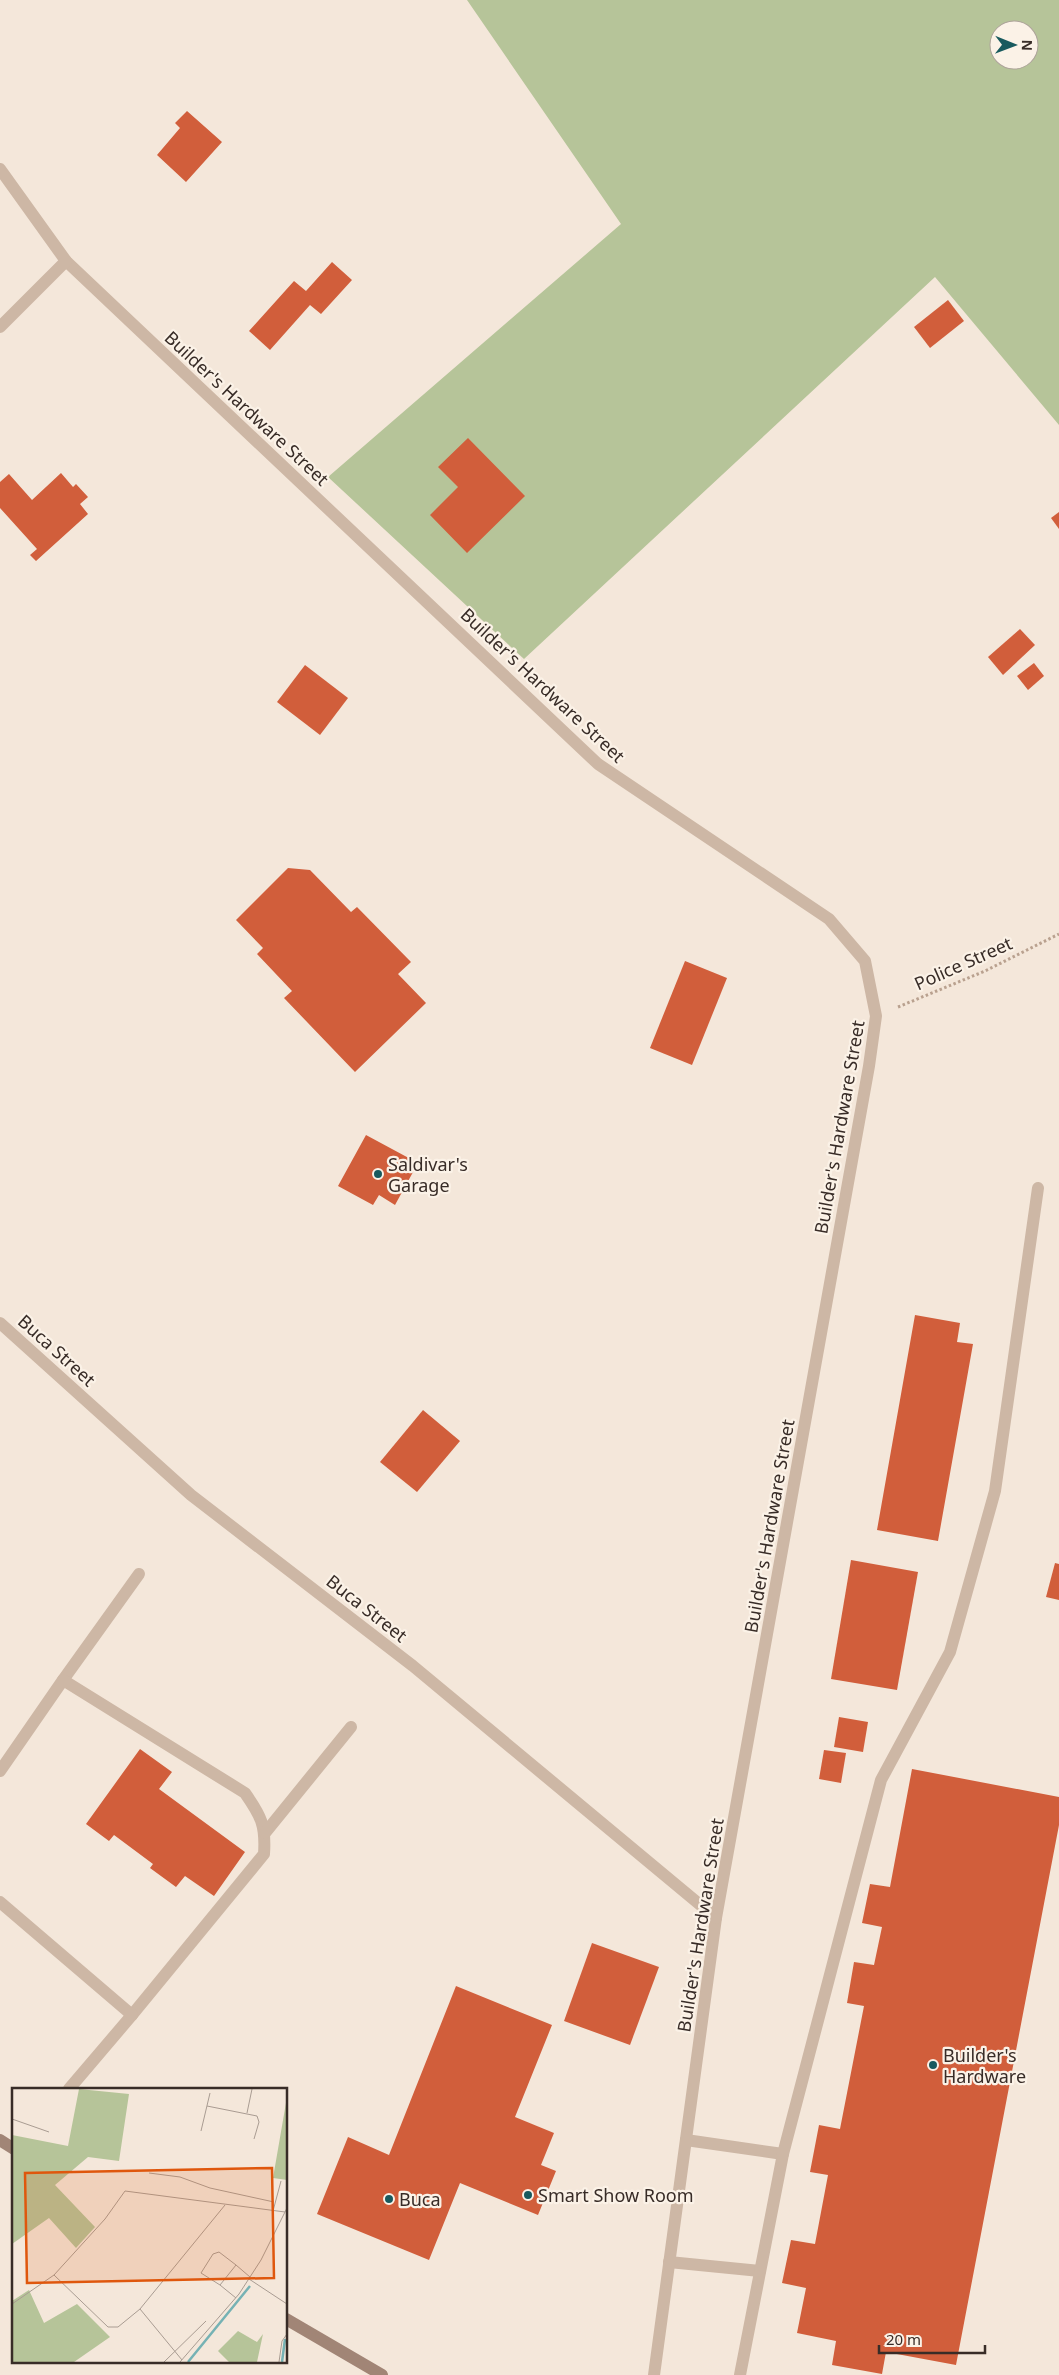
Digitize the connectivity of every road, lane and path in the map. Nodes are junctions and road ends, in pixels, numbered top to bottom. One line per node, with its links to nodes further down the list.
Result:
1 (0, 169): 2 (street, Builder's Hardware Street)
2 (66, 261): 3 (street); 5 (street, Builder's Hardware Street)
3 (0, 327)
4 (1059, 934): 5 (path, Police Street)
5 (876, 1016): 14 (street, Builder's Hardware Street)
6 (1038, 1188): 20 (street)
7 (0, 1323): 14 (street, Buca Street)
8 (139, 1574): 9 (street)
9 (63, 1680): 11 (street); 12 (street)
10 (351, 1727): 12 (street)
11 (0, 1771)
12 (265, 1833): 15 (street)
13 (0, 1902): 15 (street)
14 (716, 1918): 18 (street, Builder's Hardware Street)
15 (132, 2015): 16 (street)
16 (69, 2088)
17 (0, 2140): 19 (main road)
18 (686, 2140): 20 (street); 21 (street, Builder's Hardware Street)
19 (12, 2148)
20 (783, 2154): 22 (street)
21 (669, 2262): 22 (street); 25 (street, Builder's Hardware Street)
22 (760, 2271): 26 (street)
23 (288, 2320): 24 (main road)
24 (382, 2375)
25 (654, 2375)
26 (740, 2375)

